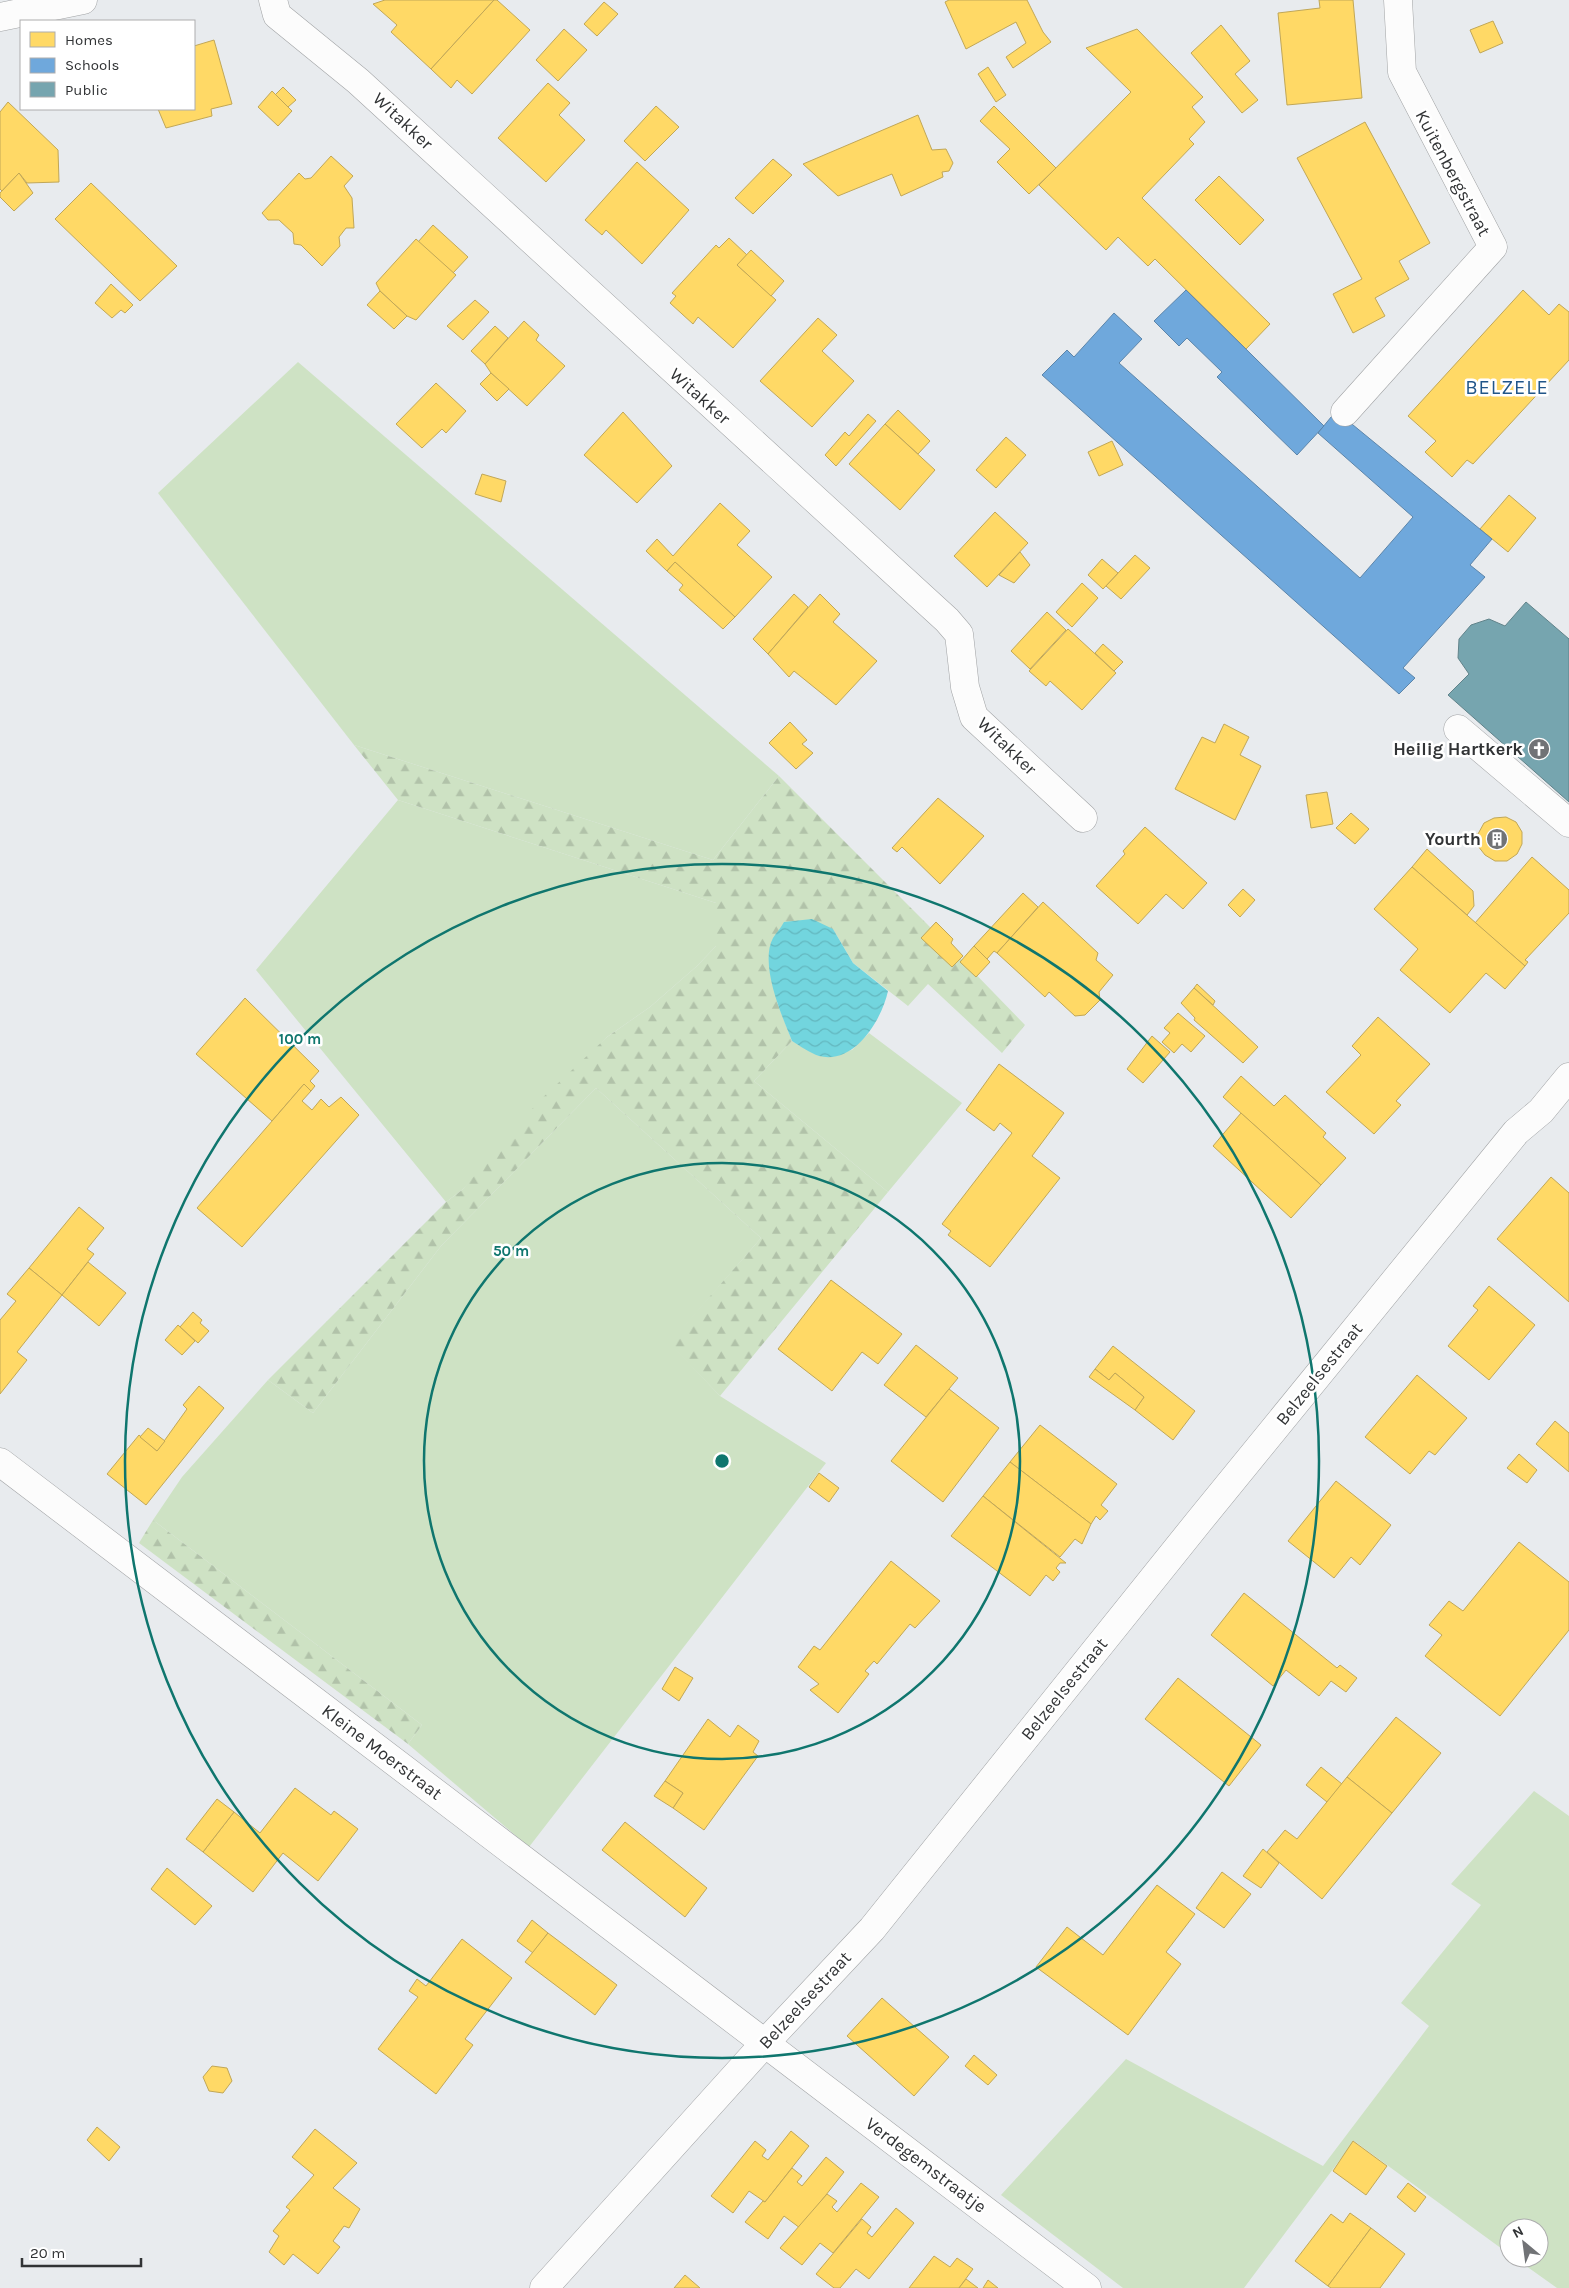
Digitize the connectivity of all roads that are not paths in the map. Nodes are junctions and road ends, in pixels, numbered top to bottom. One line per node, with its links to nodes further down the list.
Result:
1 (83, 0): 4 (street)
2 (273, 0): 7 (street, Witakker)
3 (1398, 0): 5 (street, Kuitenbergstraat)
4 (0, 17)
5 (1345, 412)
6 (1458, 729): 8 (street)
7 (1083, 818)
8 (1569, 823)
9 (1569, 1077): 11 (street, Belzeelsestraat)
10 (0, 1462): 11 (street, Kleine Moerstraat)
11 (765, 2043): 12 (street, Belzeelsestraat); 13 (street, Verdegemstraatje)
12 (544, 2288)
13 (1087, 2288)

